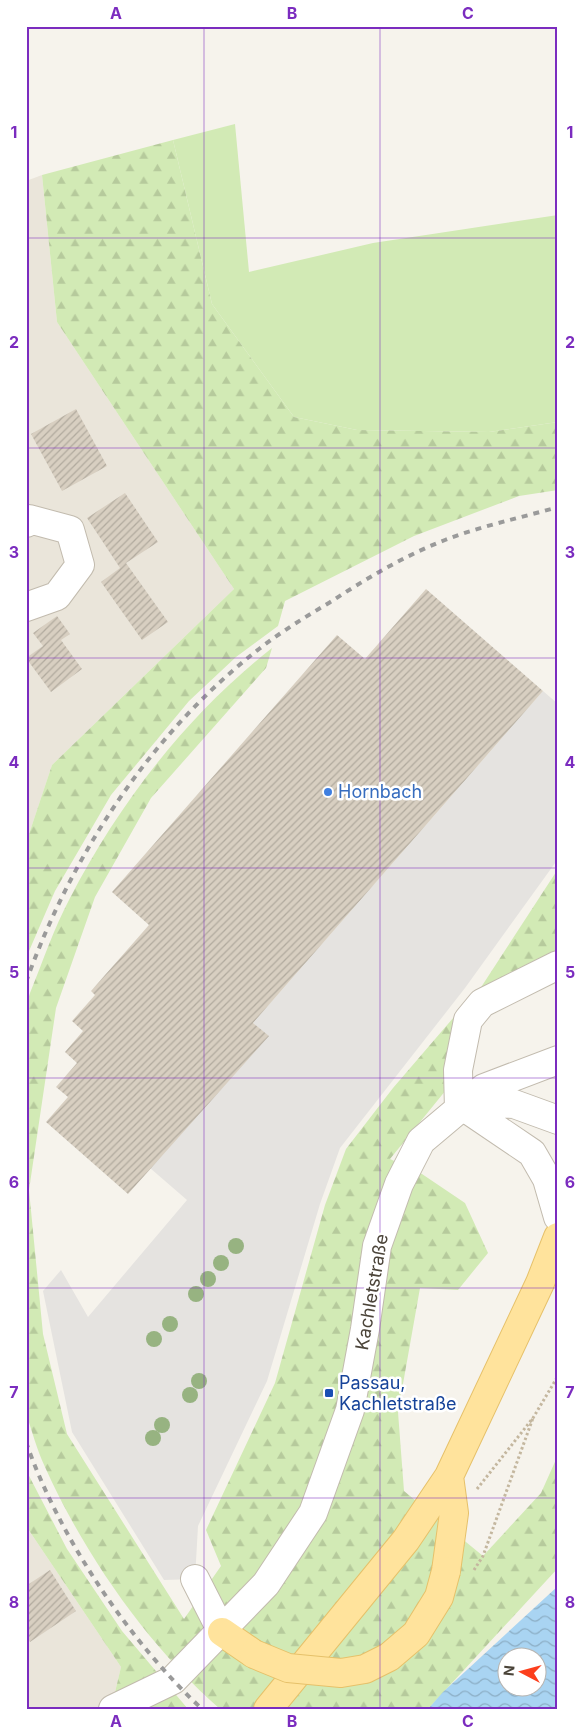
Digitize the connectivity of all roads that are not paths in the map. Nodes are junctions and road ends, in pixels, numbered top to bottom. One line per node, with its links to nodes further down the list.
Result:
1 (26, 523): 2 (street)
2 (26, 607)
3 (558, 965): 5 (street)
4 (558, 1060): 5 (street)
5 (463, 1110): 6 (street, Kachletstraße); 7 (street); 12 (street, Kachletstraße)
6 (558, 1120)
7 (558, 1217)
8 (558, 1236): 9 (main road)
9 (549, 1276): 10 (main road)
10 (449, 1476): 12 (main road, bridge); 14 (main road)
11 (195, 1578): 12 (street)
12 (222, 1632): 13 (street, Kachletstraße)
13 (113, 1709)
14 (268, 1709)

